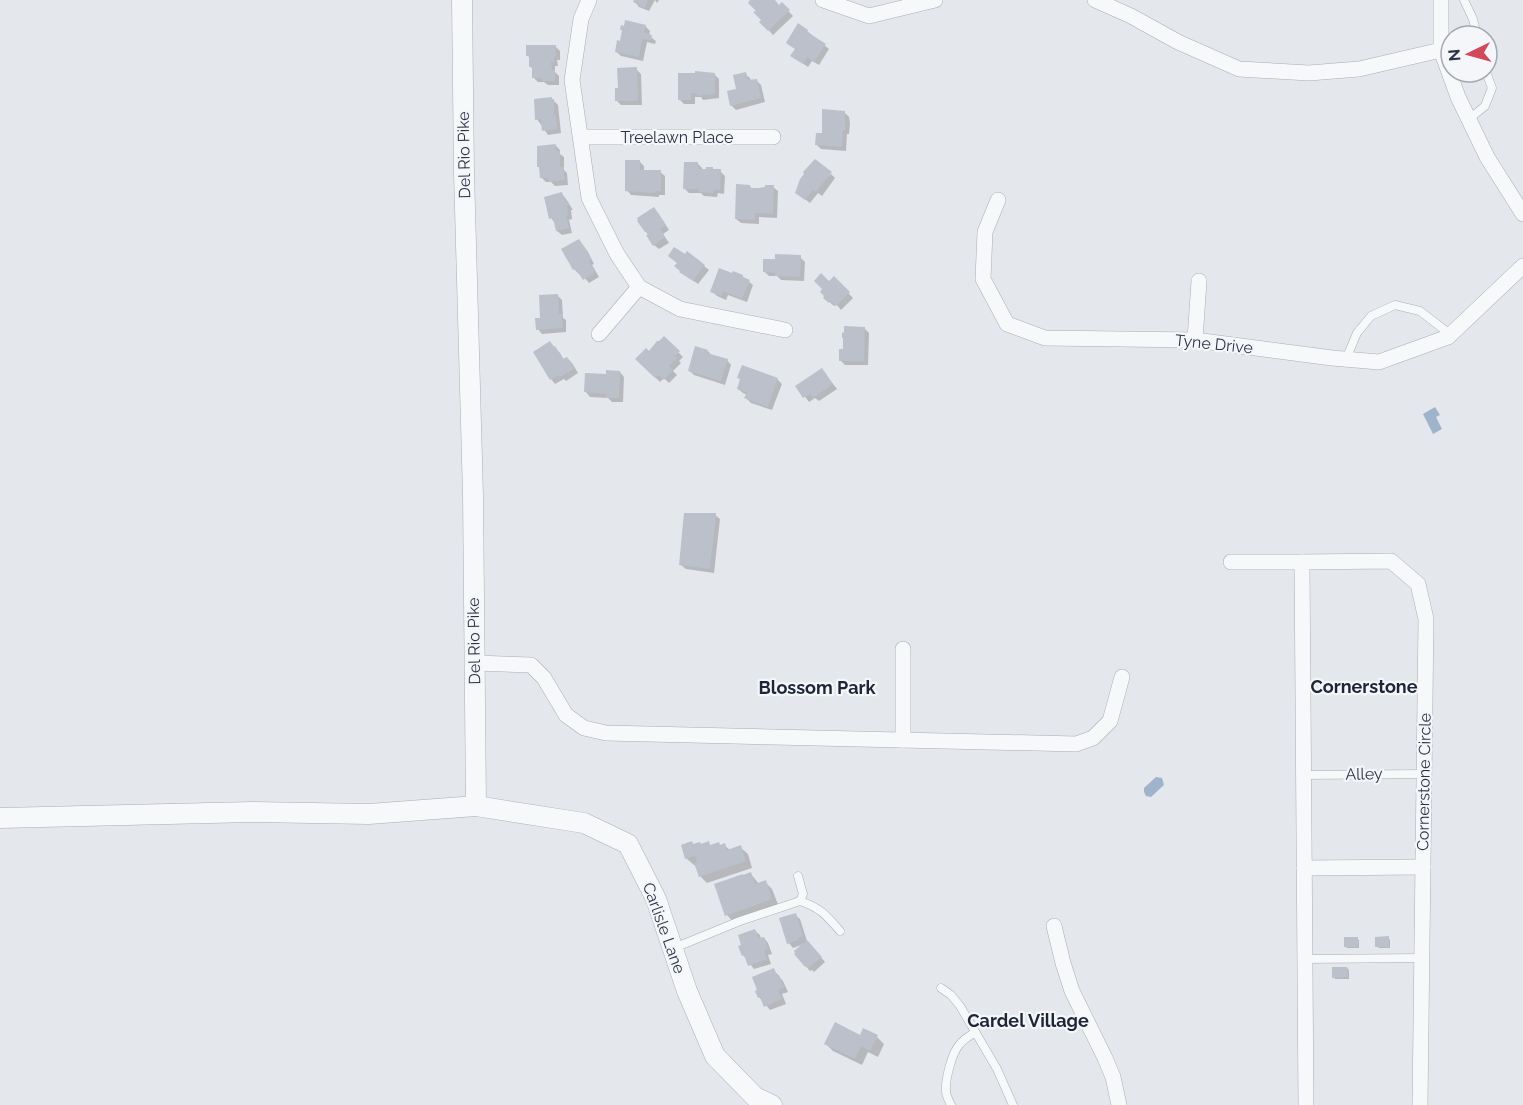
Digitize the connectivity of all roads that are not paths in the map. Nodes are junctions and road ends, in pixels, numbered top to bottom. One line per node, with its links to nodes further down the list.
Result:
1 (462, 0): 29 (street, Del Rio Pike)
2 (589, 0): 14 (street)
3 (823, 0): 4 (street)
4 (935, 0)
5 (1095, 0): 10 (street)
6 (1441, 0): 8 (street)
7 (1464, 0): 9 (lane)
8 (1441, 24)
9 (1474, 24)
10 (1439, 50)
11 (1453, 84): 13 (street)
12 (1490, 84): 13 (lane)
13 (1469, 119): 17 (street)
14 (581, 137): 15 (street, Treelawn Place); 20 (street)
15 (773, 137)
16 (998, 200): 24 (street, Tyne Drive)
17 (1523, 214)
18 (1523, 266): 23 (street, Tyne Drive)
19 (1199, 281): 24 (street)
20 (639, 287): 21 (street); 22 (street)
21 (785, 330)
22 (599, 334)
23 (1450, 335): 25 (street, Tyne Drive); 25 (lane)
24 (1195, 340): 25 (street, Tyne Drive)
25 (1346, 359)
26 (1231, 562): 27 (street, Cornerstone Circle)
27 (1302, 562): 32 (street, Cornerstone Circle); 33 (street)
28 (903, 649): 31 (street)
29 (475, 663): 31 (street); 34 (street, Del Rio Pike)
30 (1122, 677): 31 (street)
31 (903, 740)
32 (1424, 774): 33 (lane, Alley); 36 (street, Cornerstone Circle)
33 (1303, 775): 37 (street)
34 (476, 806): 35 (street); 42 (street, Carlisle Lane)
35 (0, 818)
36 (1423, 867): 37 (street); 43 (street, Cornerstone Circle)
37 (1304, 868): 44 (street)
38 (798, 876): 39 (lane)
39 (800, 901): 41 (lane); 42 (lane)
40 (1054, 926): 50 (street)
41 (840, 931)
42 (673, 949): 47 (street, Carlisle Lane)
43 (1422, 958): 44 (lane); 52 (street, Cornerstone Circle)
44 (1305, 959): 51 (street)
45 (941, 988): 46 (lane)
46 (975, 1032): 48 (lane); 49 (lane)
47 (772, 1105)
48 (951, 1105)
49 (1013, 1105)
50 (1119, 1105)
51 (1306, 1105)
52 (1420, 1105)

